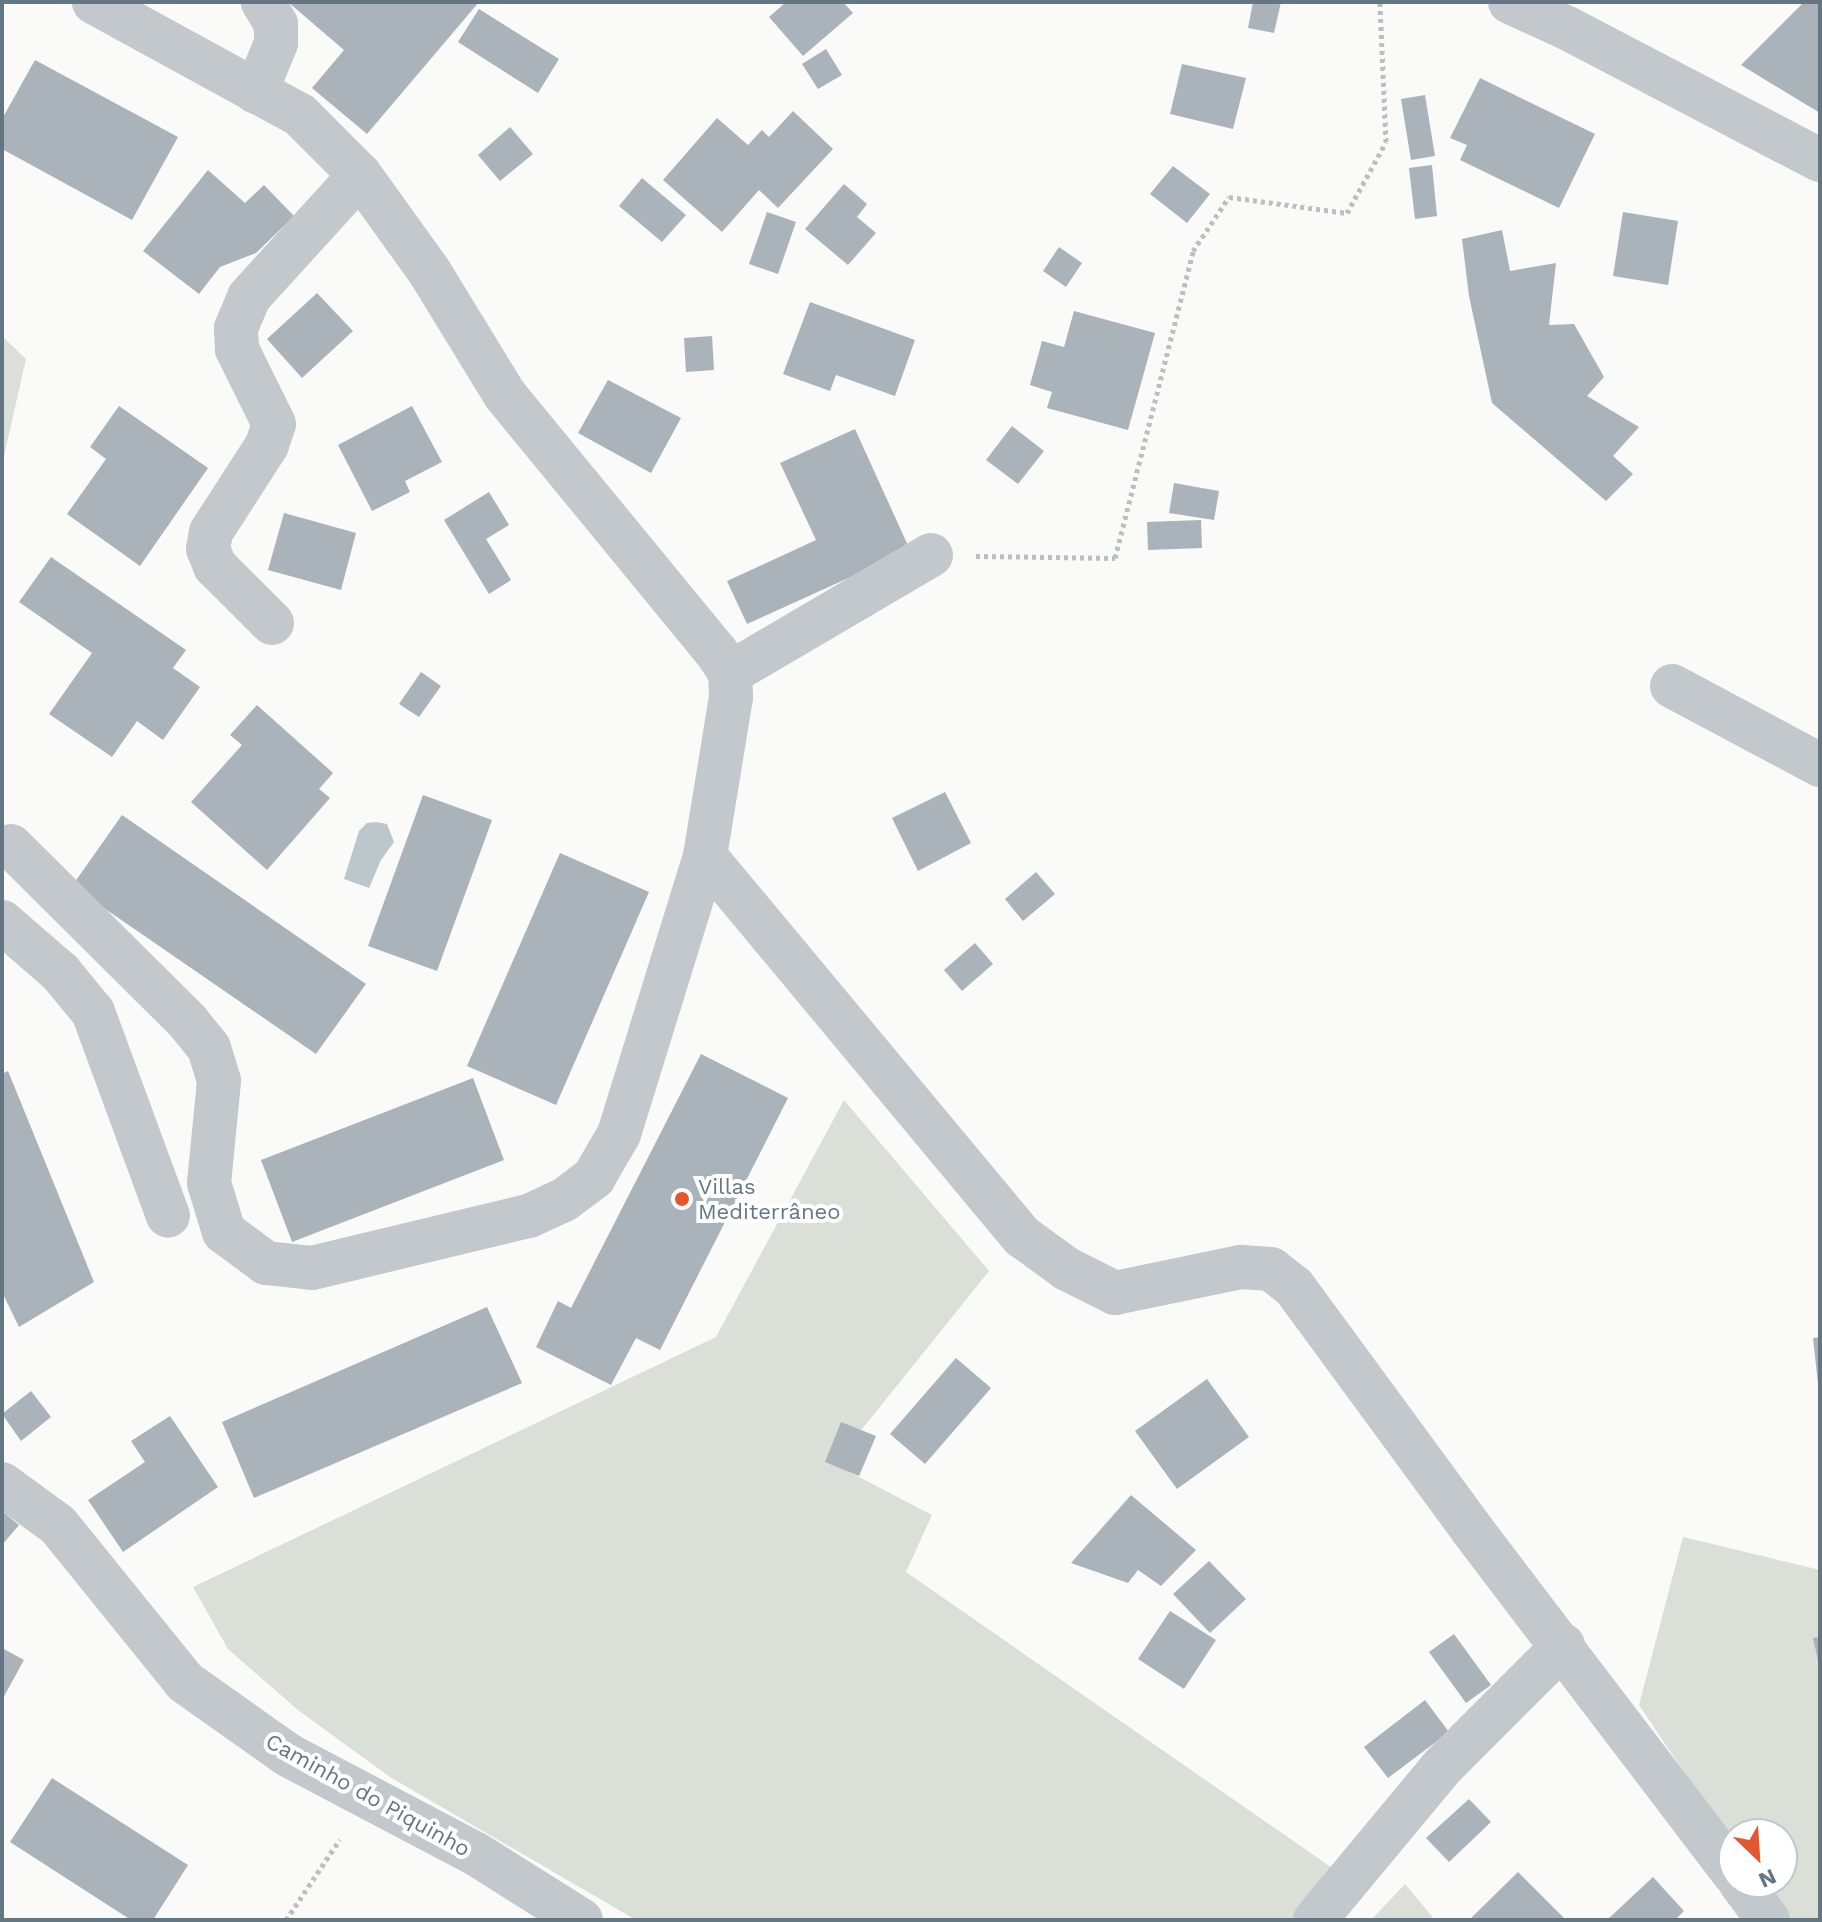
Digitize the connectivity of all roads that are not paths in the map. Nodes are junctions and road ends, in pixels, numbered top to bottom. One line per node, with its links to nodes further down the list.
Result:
1 (94, 2): 4 (street)
2 (263, 2): 4 (street)
3 (1510, 2): 5 (street)
4 (256, 92): 6 (street)
5 (1817, 155)
6 (360, 175): 8 (street); 9 (street)
7 (931, 555): 9 (street)
8 (272, 623)
9 (730, 673): 13 (street)
10 (1672, 686): 11 (street)
11 (1820, 765)
12 (11, 846): 13 (street)
13 (705, 856): 17 (street)
14 (2, 922): 15 (street)
15 (168, 1216)
16 (2, 1484): 20 (street, Caminho do Piquinho)
17 (1563, 1646): 18 (street); 21 (street)
18 (1718, 1852)
19 (1752, 1898): 22 (street)
20 (581, 1920)
21 (1315, 1920)
22 (1768, 1920)

